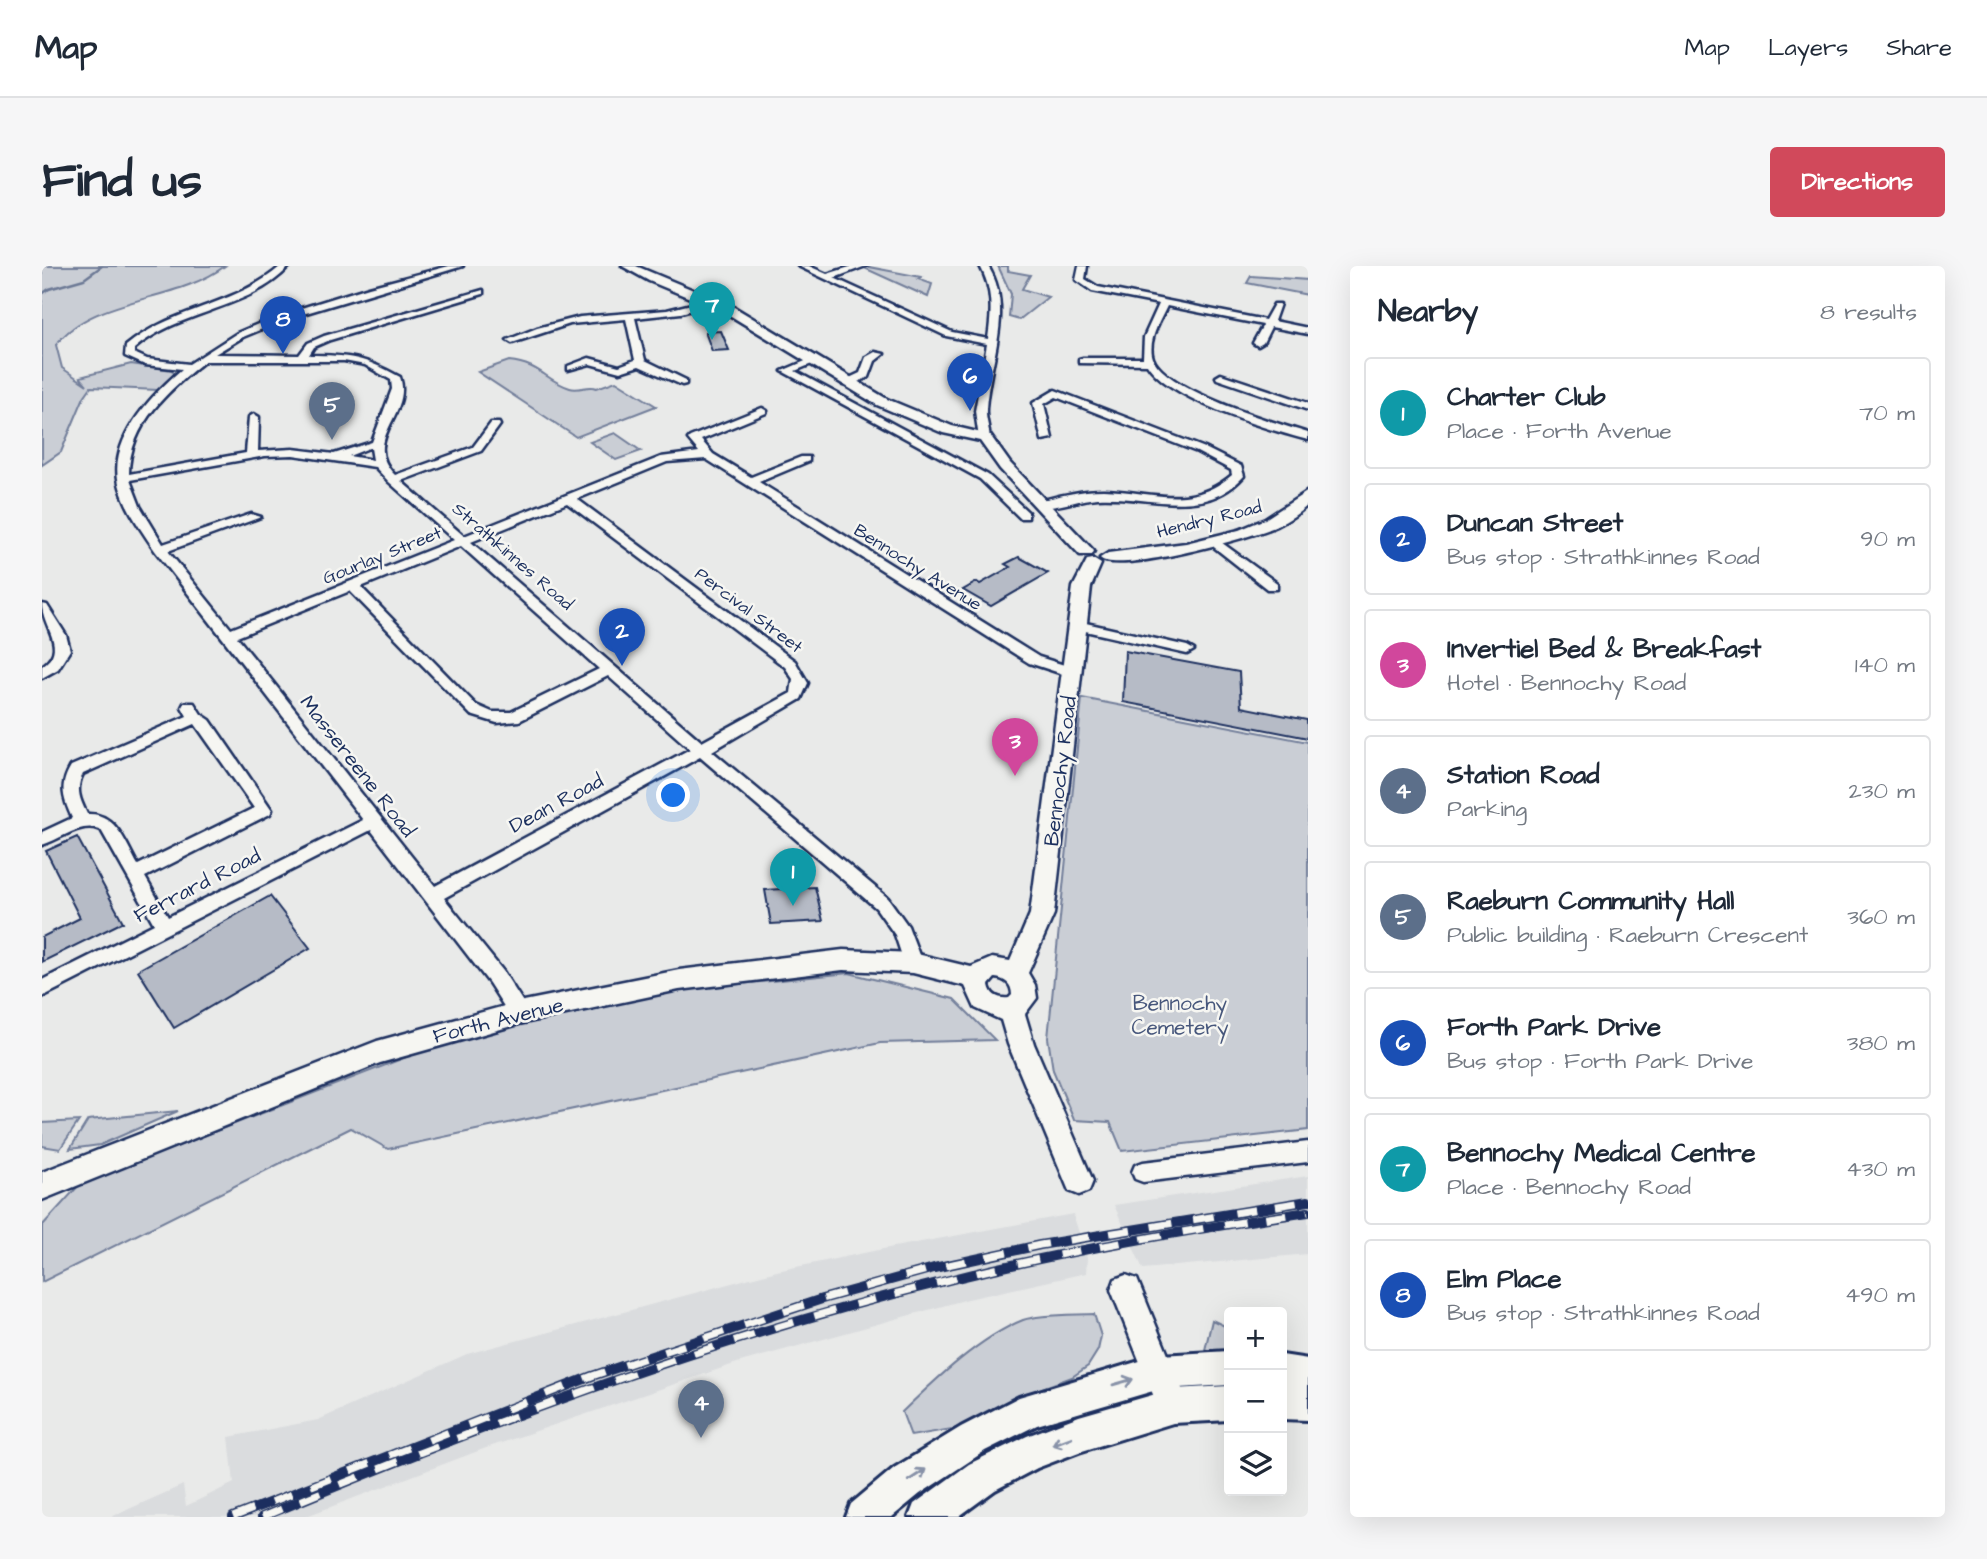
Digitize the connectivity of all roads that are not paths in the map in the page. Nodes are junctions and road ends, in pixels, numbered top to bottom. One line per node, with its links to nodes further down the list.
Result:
1 (286, 266): 26 (street)
2 (458, 266): 20 (street)
3 (628, 266): 10 (street)
4 (802, 266): 8 (street)
5 (862, 266): 8 (street)
6 (984, 266): 17 (street)
7 (1083, 266): 11 (street)
8 (827, 277): 17 (street)
9 (480, 292): 21 (street)
10 (712, 302): 13 (street); 22 (street)
11 (1164, 303): 14 (street); 24 (street)
12 (1277, 306): 14 (street)
13 (631, 316): 16 (street); 25 (street)
14 (1268, 324): 15 (street); 18 (street)
15 (1308, 331)
16 (512, 340)
17 (990, 342): 38 (street)
18 (1258, 343)
19 (879, 354): 30 (street)
20 (204, 357): 21 (street); 26 (street)
21 (300, 359): 40 (street)
22 (814, 361): 30 (street); 36 (street)
23 (1083, 361): 24 (street)
24 (1148, 361): 37 (street)
25 (640, 362): 27 (street); 29 (street)
26 (191, 367): 46 (street)
27 (572, 368)
28 (1221, 377): 31 (street)
29 (682, 382)
30 (847, 383): 34 (street)
31 (1308, 407)
32 (762, 411): 42 (street, Bennochy Avenue)
33 (254, 417): 41 (street)
34 (912, 419): 36 (street); 38 (street)
35 (495, 425): 47 (street)
36 (893, 428): 52 (street)
37 (1308, 437)
38 (985, 438): 51 (street)
39 (1046, 438): 51 (street)
40 (379, 445): 43 (street); 45 (street)
41 (252, 454): 43 (street); 46 (street)
42 (709, 456): 48 (street, Bennochy Avenue); 50 (street, Gourlay Street)
43 (337, 457): 45 (street)
44 (805, 459): 48 (street)
45 (379, 464): 47 (street, Strathkinnes Road)
46 (124, 478): 56 (street, Massereene Road)
47 (393, 480): 54 (street, Strathkinnes Road)
48 (750, 482): 65 (street, Bennochy Avenue)
49 (1308, 496): 55 (street, Hendry Road)
50 (568, 498): 54 (street, Gourlay Street); 67 (street, Percival Street)
51 (1043, 504): 57 (street)
52 (1024, 514)
53 (255, 517): 56 (street)
54 (463, 541): 58 (street, Gourlay Street); 64 (street, Strathkinnes Road)
55 (1214, 541): 57 (street, Hendry Road); 59 (street)
56 (160, 549): 62 (street, Massereene Road)
57 (1096, 558): 61 (street, Bennochy Road)
58 (353, 586): 62 (street, Gourlay Street); 64 (street)
59 (1272, 586)
60 (42, 608): 66 (street)
61 (1077, 625): 63 (street); 65 (street, Bennochy Road)
62 (226, 636): 69 (street, Massereene Road)
63 (1186, 650)
64 (611, 669): 67 (street, Strathkinnes Road)
65 (1072, 672): 75 (street, Bennochy Road)
66 (42, 673)
67 (701, 750): 72 (street, Dean Road); 74 (street, Strathkinnes Road)
68 (82, 821): 70 (street); 71 (street); 71 (street)
69 (373, 822): 72 (street, Massereene Road); 73 (street, Ferrard Road)
70 (42, 839)
71 (136, 874): 73 (street)
72 (432, 896): 79 (street, Massereene Road)
73 (165, 927): 77 (street, Ferrard Road)
74 (913, 963): 76 (street, Forth Avenue); 79 (street, Forth Avenue)
75 (1015, 975): 76 (street); 78 (street)
76 (976, 979): 78 (street)
77 (42, 989)
78 (1011, 1009): 82 (street)
79 (519, 1013): 83 (street, Forth Avenue)
80 (1308, 1152): 81 (street)
81 (1143, 1172)
82 (1079, 1181)
83 (42, 1185)
84 (1126, 1290): 86 (street)
85 (1224, 1367): 86 (main road)
86 (1160, 1372): 92 (street); 93 (main road, one-way to 86)
87 (1287, 1373): 88 (main road)
88 (1308, 1376)
89 (1287, 1402): 91 (main road)
90 (1224, 1403): 92 (main road)
91 (1308, 1403)
92 (1174, 1406): 94 (main road, one-way to 94)
93 (864, 1517)
94 (928, 1517)

